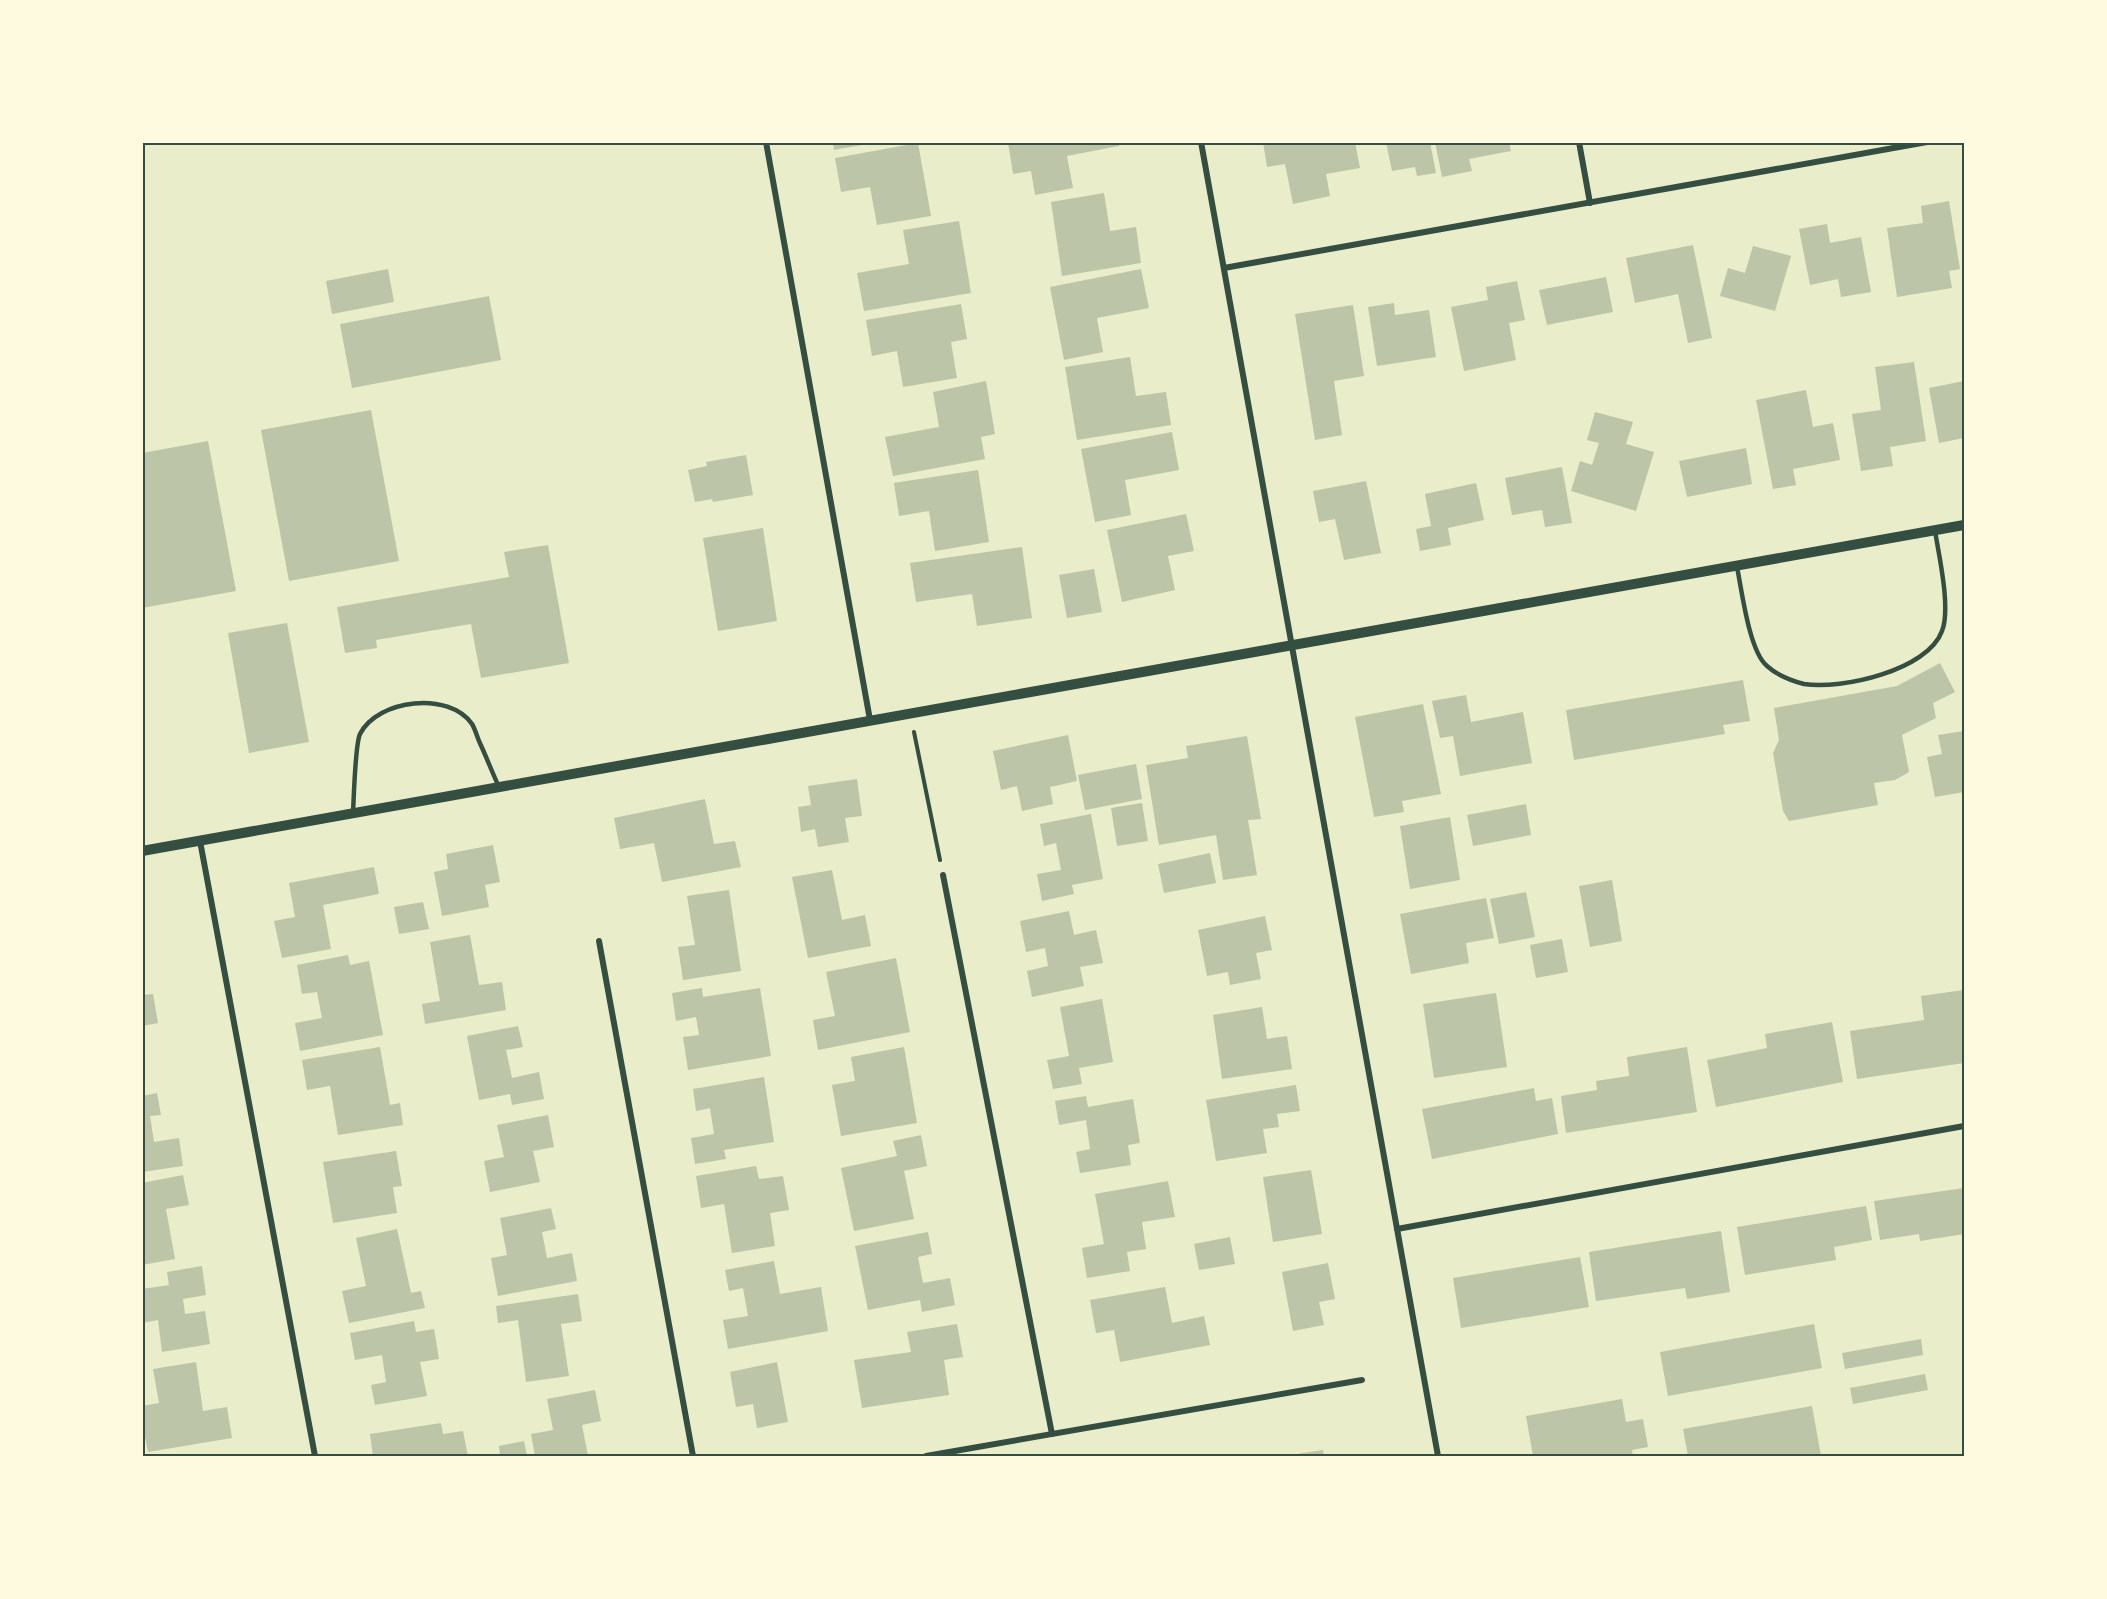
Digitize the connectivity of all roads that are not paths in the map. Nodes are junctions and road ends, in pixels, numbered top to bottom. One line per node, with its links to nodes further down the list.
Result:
1 (766, 142): 11 (street)
2 (1201, 142): 6 (street)
3 (1579, 142): 5 (street)
4 (1927, 142): 5 (street)
5 (1590, 203): 6 (street)
6 (1224, 268): 10 (street)
7 (1965, 525): 8 (street)
8 (1935, 531): 9 (street); 9 (lane)
9 (1737, 567): 10 (street)
10 (1292, 647): 11 (street); 19 (street)
11 (870, 720): 12 (street)
12 (499, 787): 13 (street); 13 (lane)
13 (352, 814): 14 (street)
14 (200, 841): 15 (street); 22 (street)
15 (142, 852)
16 (943, 875): 21 (street)
17 (599, 940): 23 (street)
18 (1965, 1126): 19 (street)
19 (1397, 1229): 25 (street)
20 (1362, 1380): 21 (street)
21 (1052, 1434): 24 (street)
22 (315, 1456)
23 (693, 1456)
24 (926, 1456)
25 (1438, 1456)

